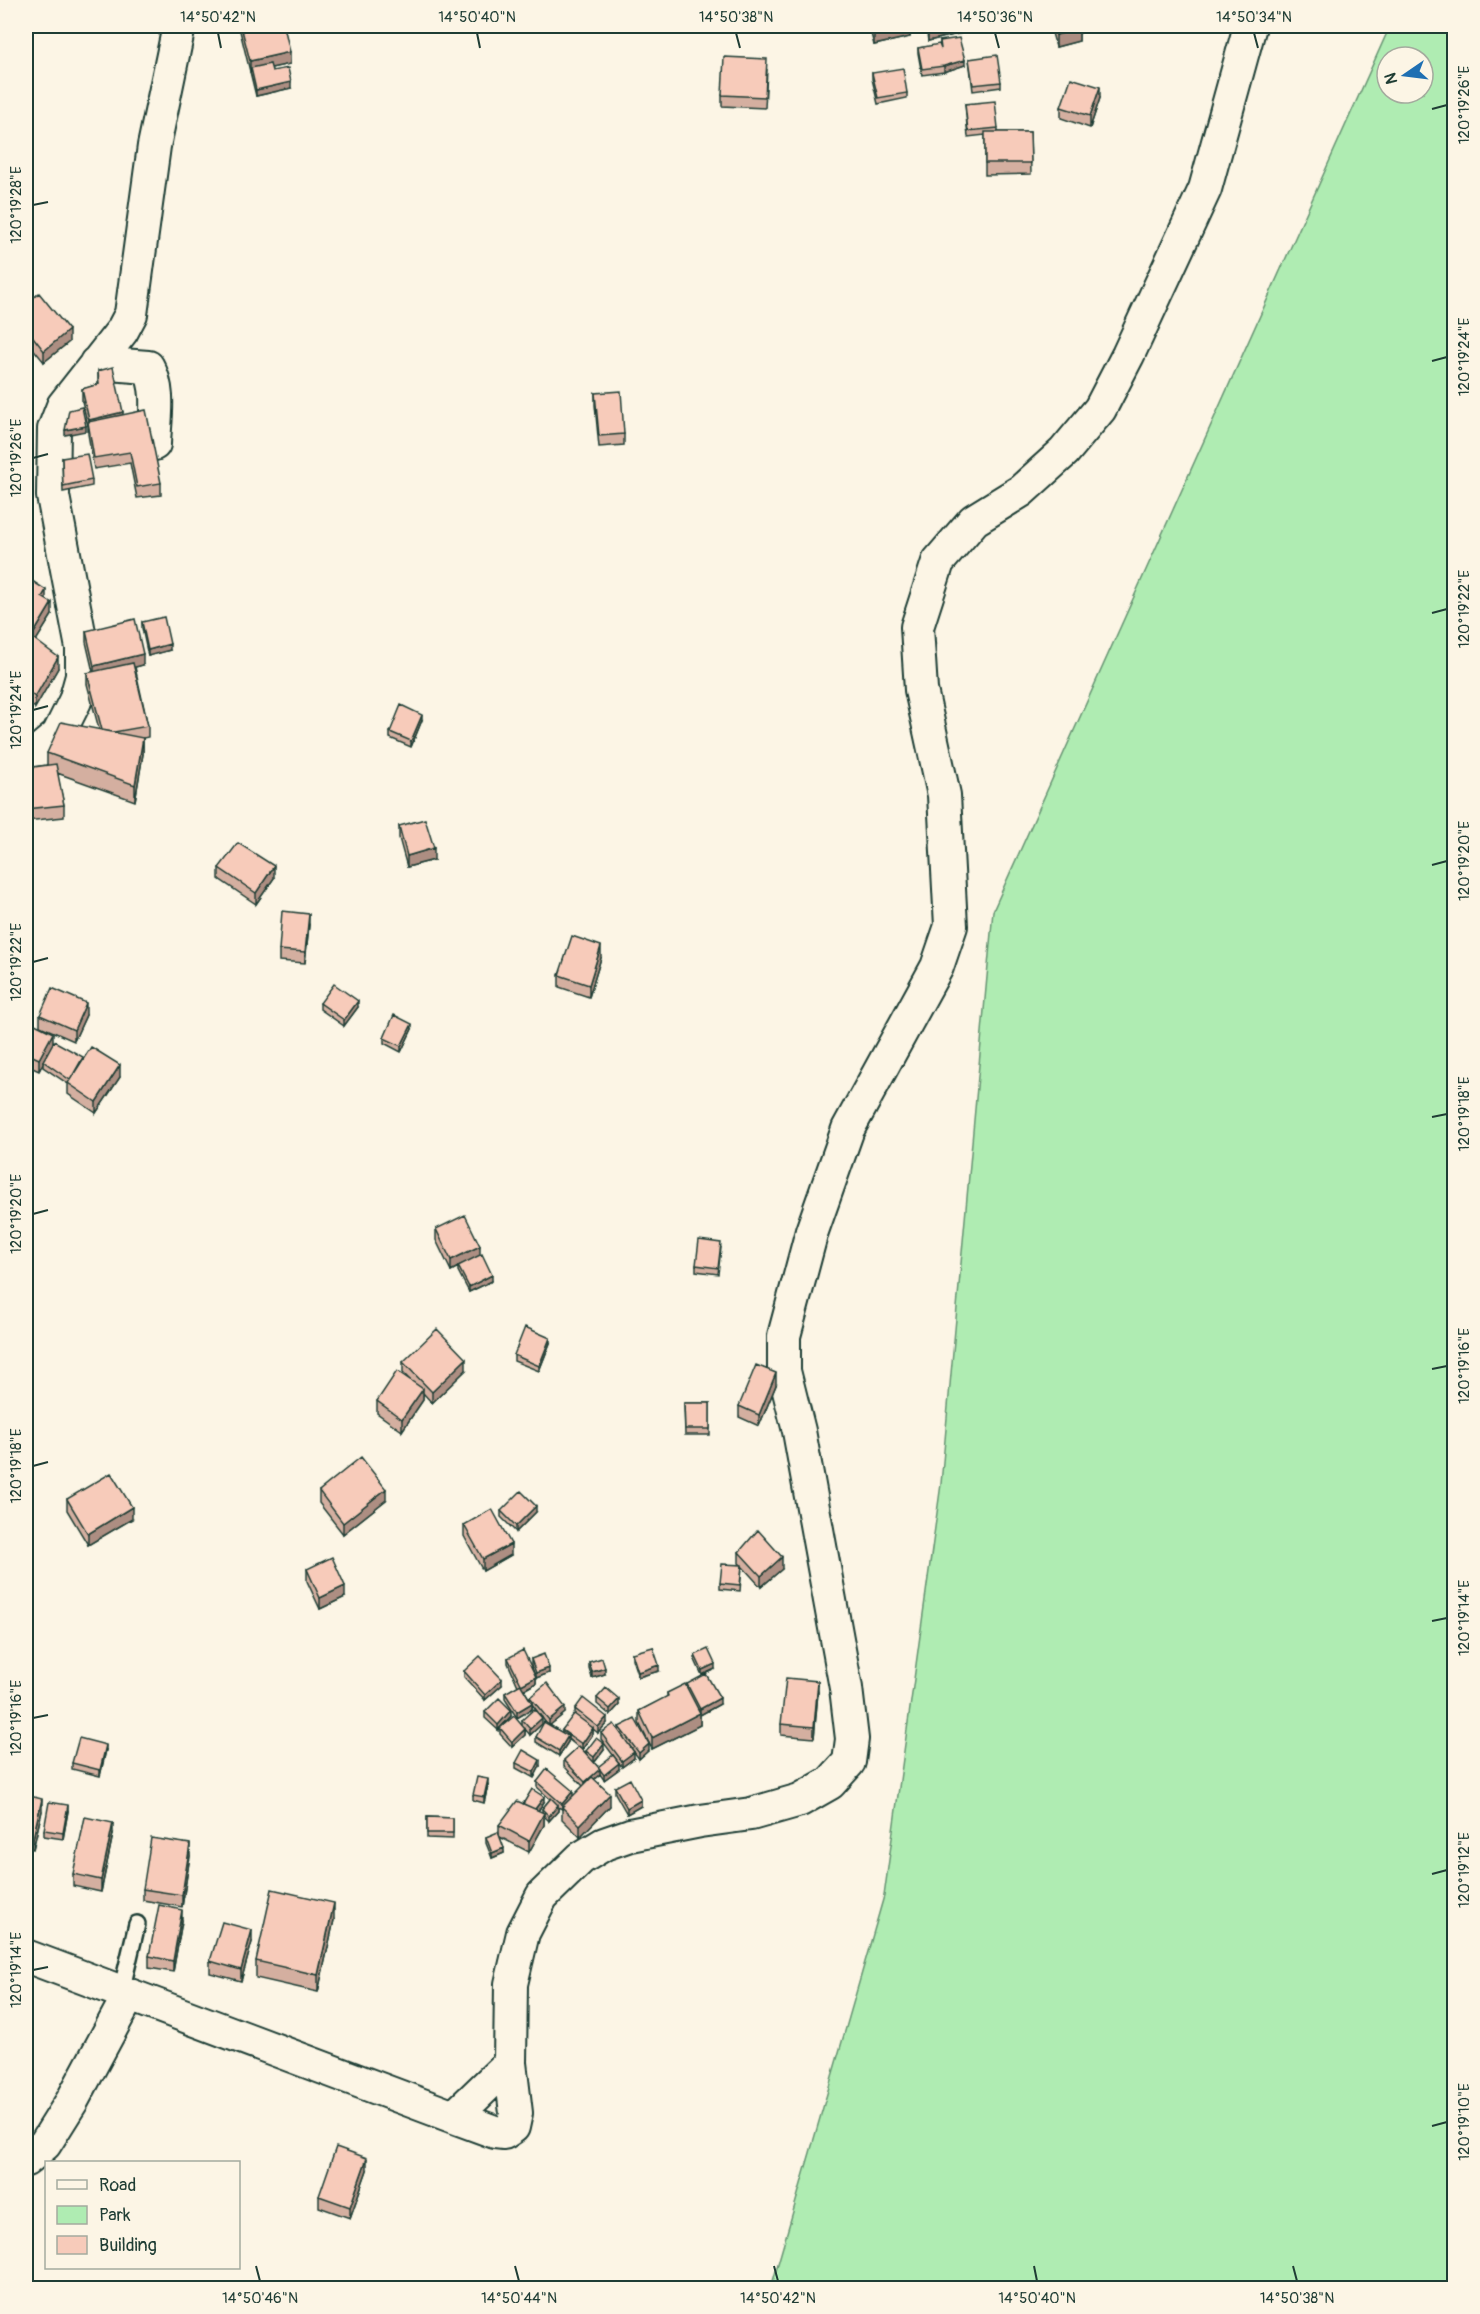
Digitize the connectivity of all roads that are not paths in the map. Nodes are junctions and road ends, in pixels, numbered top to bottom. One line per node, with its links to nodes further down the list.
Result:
1 (179, 26): 3 (street)
2 (1250, 26): 9 (street)
3 (96, 363): 4 (street); 5 (street)
4 (154, 444)
5 (26, 757)
6 (137, 1924): 8 (lane)
7 (26, 1956): 8 (street)
8 (125, 1993): 10 (street); 11 (street)
9 (510, 2063): 10 (street); 10 (street)
10 (454, 2117)
11 (26, 2160)

